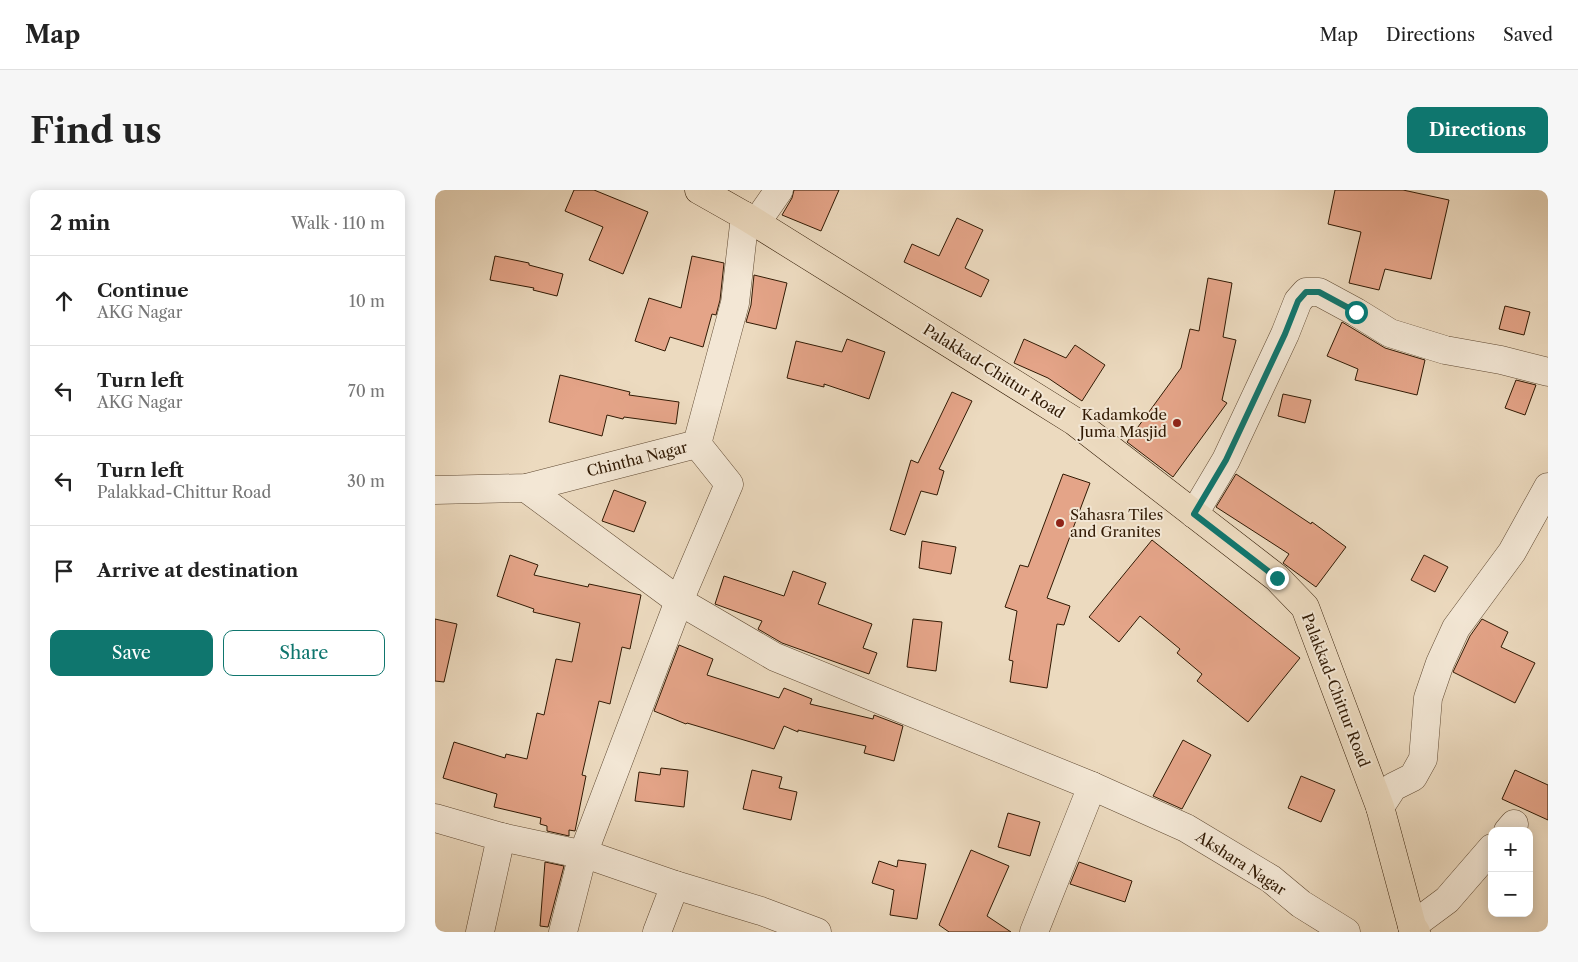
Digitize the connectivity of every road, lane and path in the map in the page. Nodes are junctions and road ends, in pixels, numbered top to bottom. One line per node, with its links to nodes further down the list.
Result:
1 (699, 190): 3 (main road, Palakkad-Chittur Road)
2 (779, 190): 3 (street)
3 (751, 219): 5 (street, Chintha Nagar); 9 (main road, Palakkad-Chittur Road)
4 (1548, 372): 9 (street)
5 (697, 444): 7 (street, Chintha Nagar); 10 (street)
6 (1548, 487): 12 (street)
7 (526, 488): 8 (street, Chintha Nagar); 10 (street, Akshara Nagar)
8 (435, 490)
9 (1194, 514): 12 (main road, Palakkad-Chittur Road)
10 (679, 601): 11 (street, Akshara Nagar); 16 (street)
11 (1092, 786): 23 (street); 24 (street, Akshara Nagar)
12 (1380, 807): 18 (main road, Palakkad-Chittur Road)
13 (435, 818): 14 (street)
14 (501, 837): 16 (street); 19 (street)
15 (1488, 853): 18 (street)
16 (583, 854): 17 (street); 20 (street)
17 (675, 885): 21 (street); 22 (street)
18 (1414, 929)
19 (480, 932)
20 (563, 932)
21 (657, 932)
22 (817, 932)
23 (1035, 932)
24 (1345, 932)

